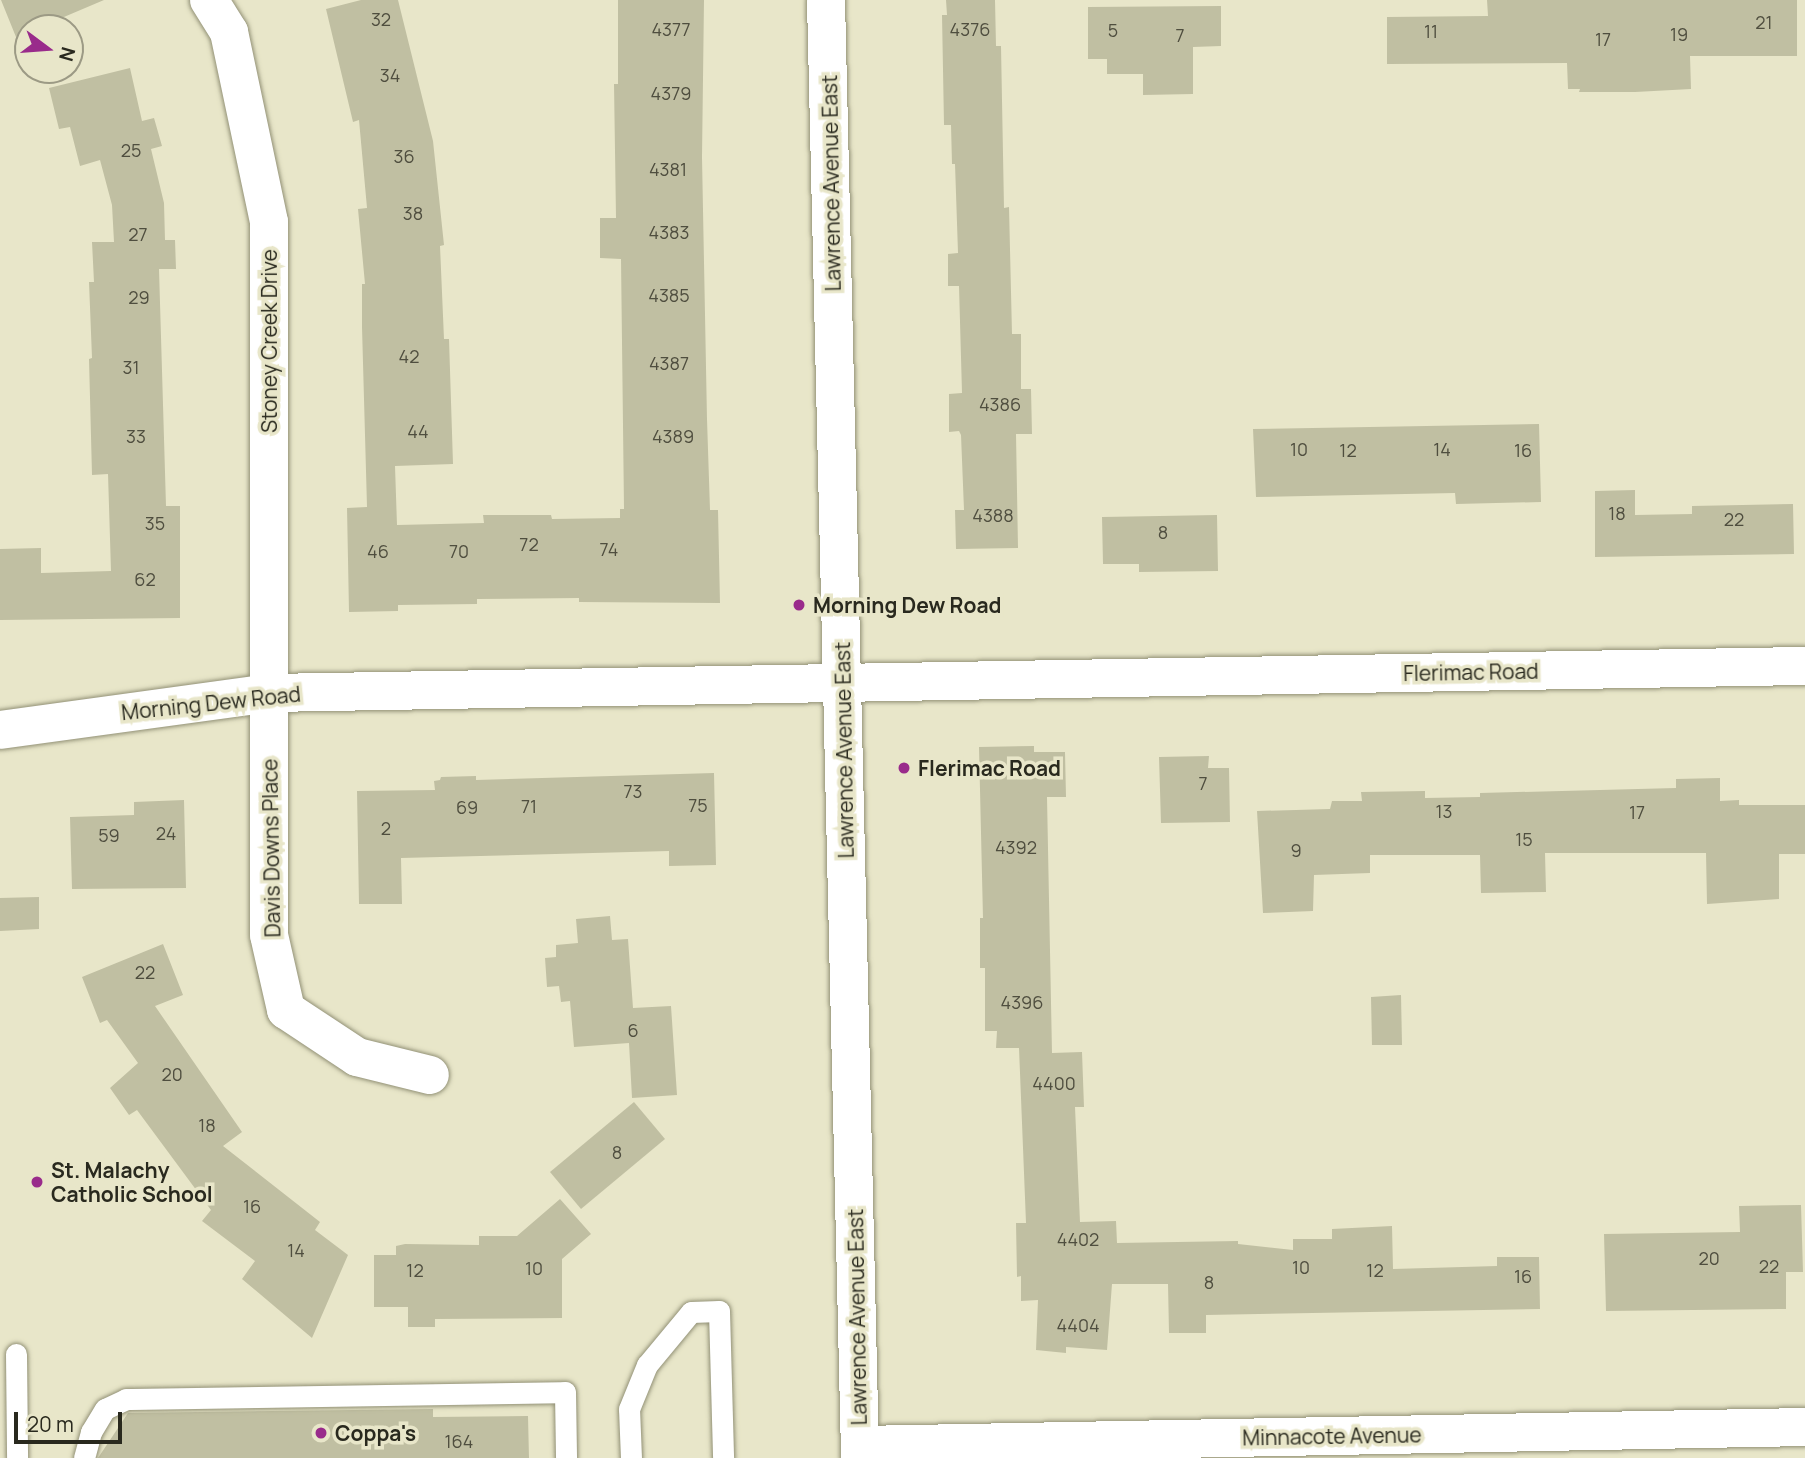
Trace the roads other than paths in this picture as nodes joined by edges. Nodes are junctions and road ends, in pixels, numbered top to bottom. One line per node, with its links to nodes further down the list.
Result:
1 (209, 0): 5 (street, Stoney Creek Drive)
2 (826, 0): 4 (street, Lawrence Avenue East)
3 (1805, 666): 4 (street, Flerimac Road)
4 (842, 681): 5 (street, Morning Dew Road); 11 (street, Lawrence Avenue East)
5 (270, 693): 6 (street, Morning Dew Road); 7 (street, Davis Downs Place)
6 (0, 730)
7 (430, 1075)
8 (16, 1354): 9 (lane)
9 (8, 1424): 12 (lane)
10 (1805, 1427): 11 (street, Minnacote Avenue)
11 (860, 1451)
12 (17, 1458)
13 (84, 1458): 14 (lane)
14 (566, 1458)
15 (631, 1458): 16 (lane)
16 (723, 1458)

